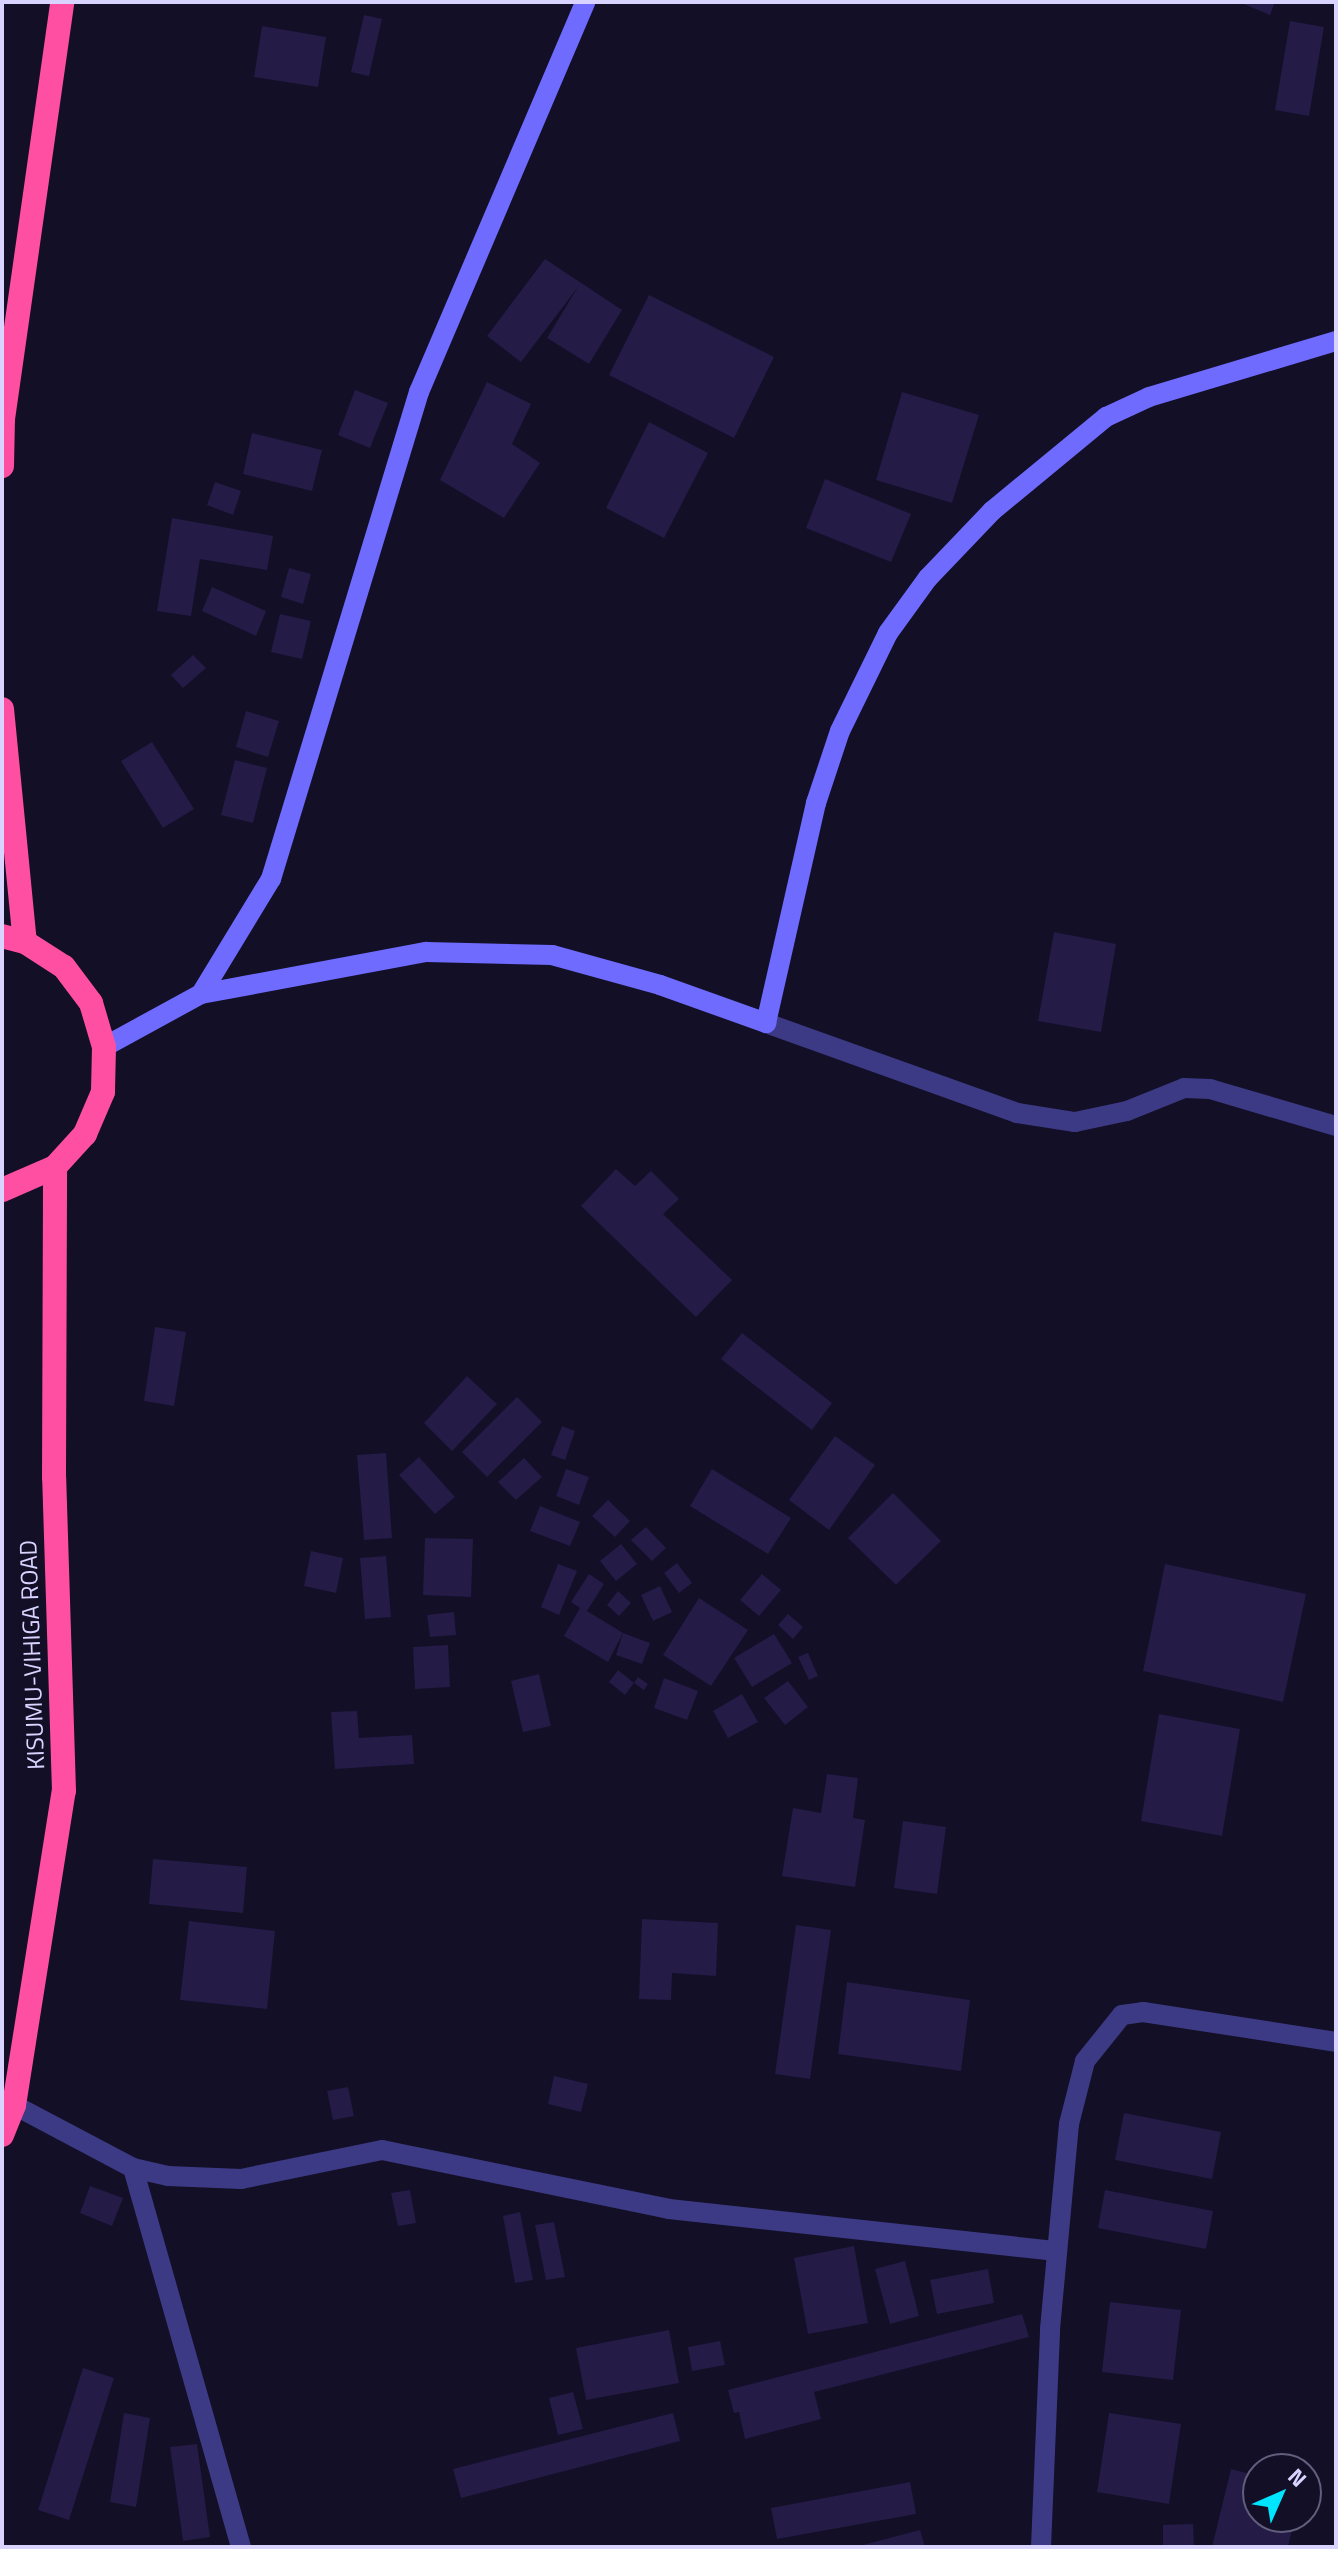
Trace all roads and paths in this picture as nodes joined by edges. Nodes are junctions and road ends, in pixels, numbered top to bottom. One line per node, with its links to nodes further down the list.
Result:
1 (62, 2): 4 (highway)
2 (585, 2): 7 (street)
3 (1336, 341): 8 (street)
4 (2, 466)
5 (2, 709): 6 (highway)
6 (14, 939): 9 (highway)
7 (201, 994): 8 (street); 9 (street)
8 (766, 1023): 10 (street)
9 (104, 1047): 11 (highway)
10 (1336, 1126)
11 (55, 1167): 12 (highway); 14 (highway, KISUMU-VIHIGA ROAD)
12 (2, 1190)
13 (1336, 2042): 17 (street)
14 (14, 2105): 15 (highway, KISUMU-VIHIGA ROAD); 16 (street)
15 (2, 2135)
16 (133, 2168): 17 (street); 18 (street)
17 (1057, 2251): 19 (street)
18 (241, 2547)
19 (1041, 2547)

